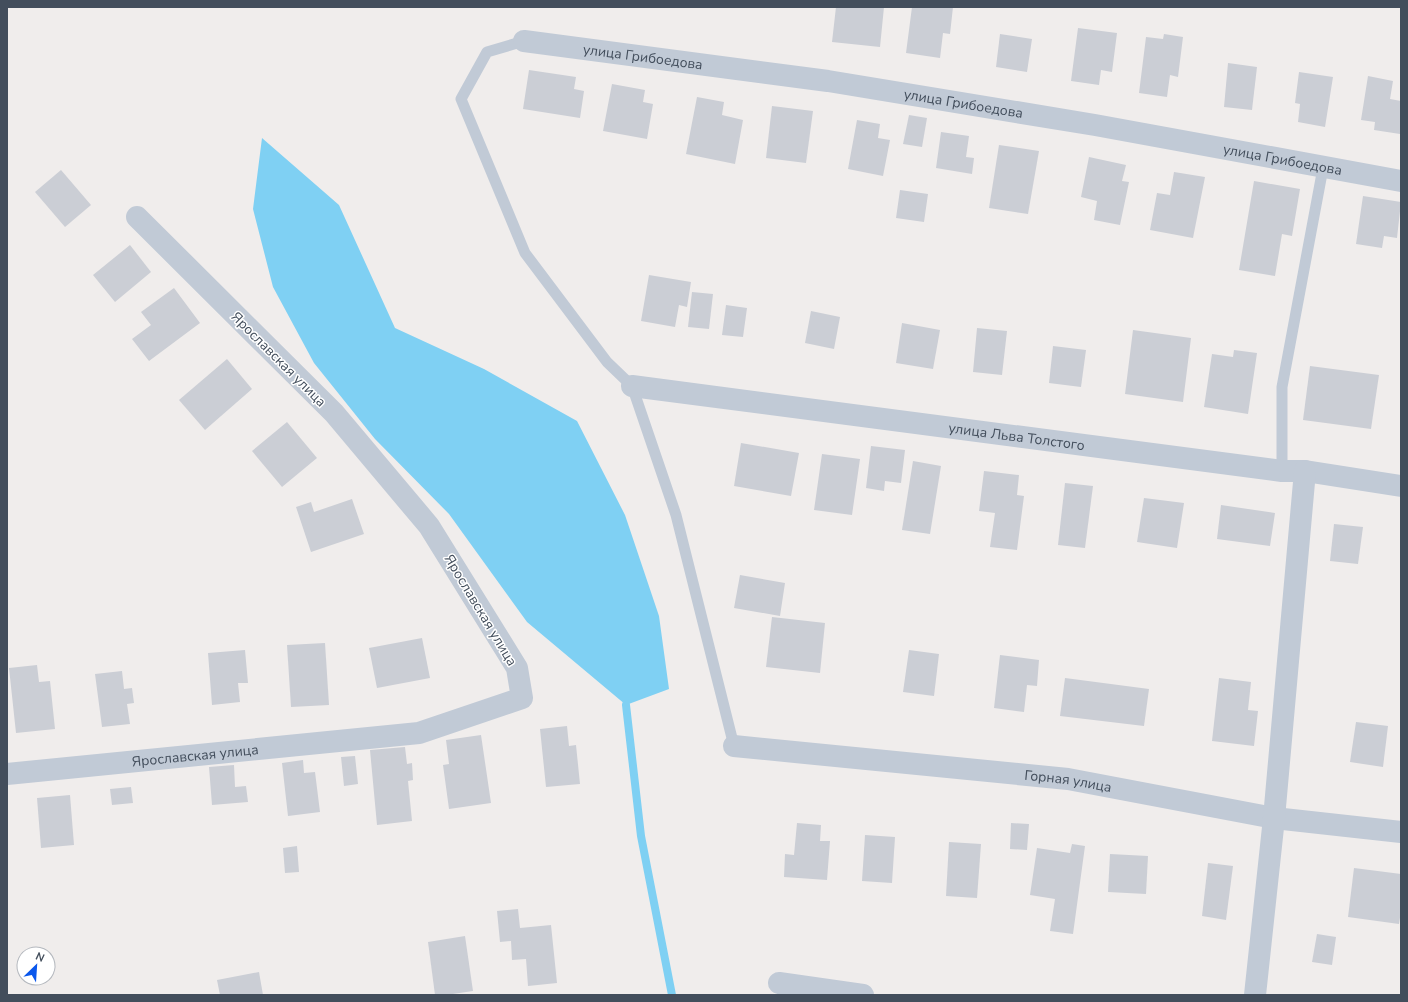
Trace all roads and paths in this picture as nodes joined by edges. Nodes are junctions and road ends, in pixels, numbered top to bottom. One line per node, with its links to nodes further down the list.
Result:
1 (524, 41): 2 (street, улица Грибоедова); 5 (lane)
2 (1323, 168): 3 (street, улица Грибоедова); 6 (lane)
3 (1401, 181)
4 (137, 217): 10 (street, Ярославская улица)
5 (632, 386): 6 (street, улица Льва Толстого); 9 (lane)
6 (1282, 471): 7 (street, улица Льва Толстого)
7 (1305, 471): 8 (street, улица Льва Толстого); 11 (street)
8 (1401, 486)
9 (734, 746): 11 (street, Горная улица)
10 (7, 774)
11 (1274, 818): 12 (street, Горная улица); 15 (street)
12 (1401, 832)
13 (778, 983): 14 (street)
14 (863, 995)
15 (1255, 995)

